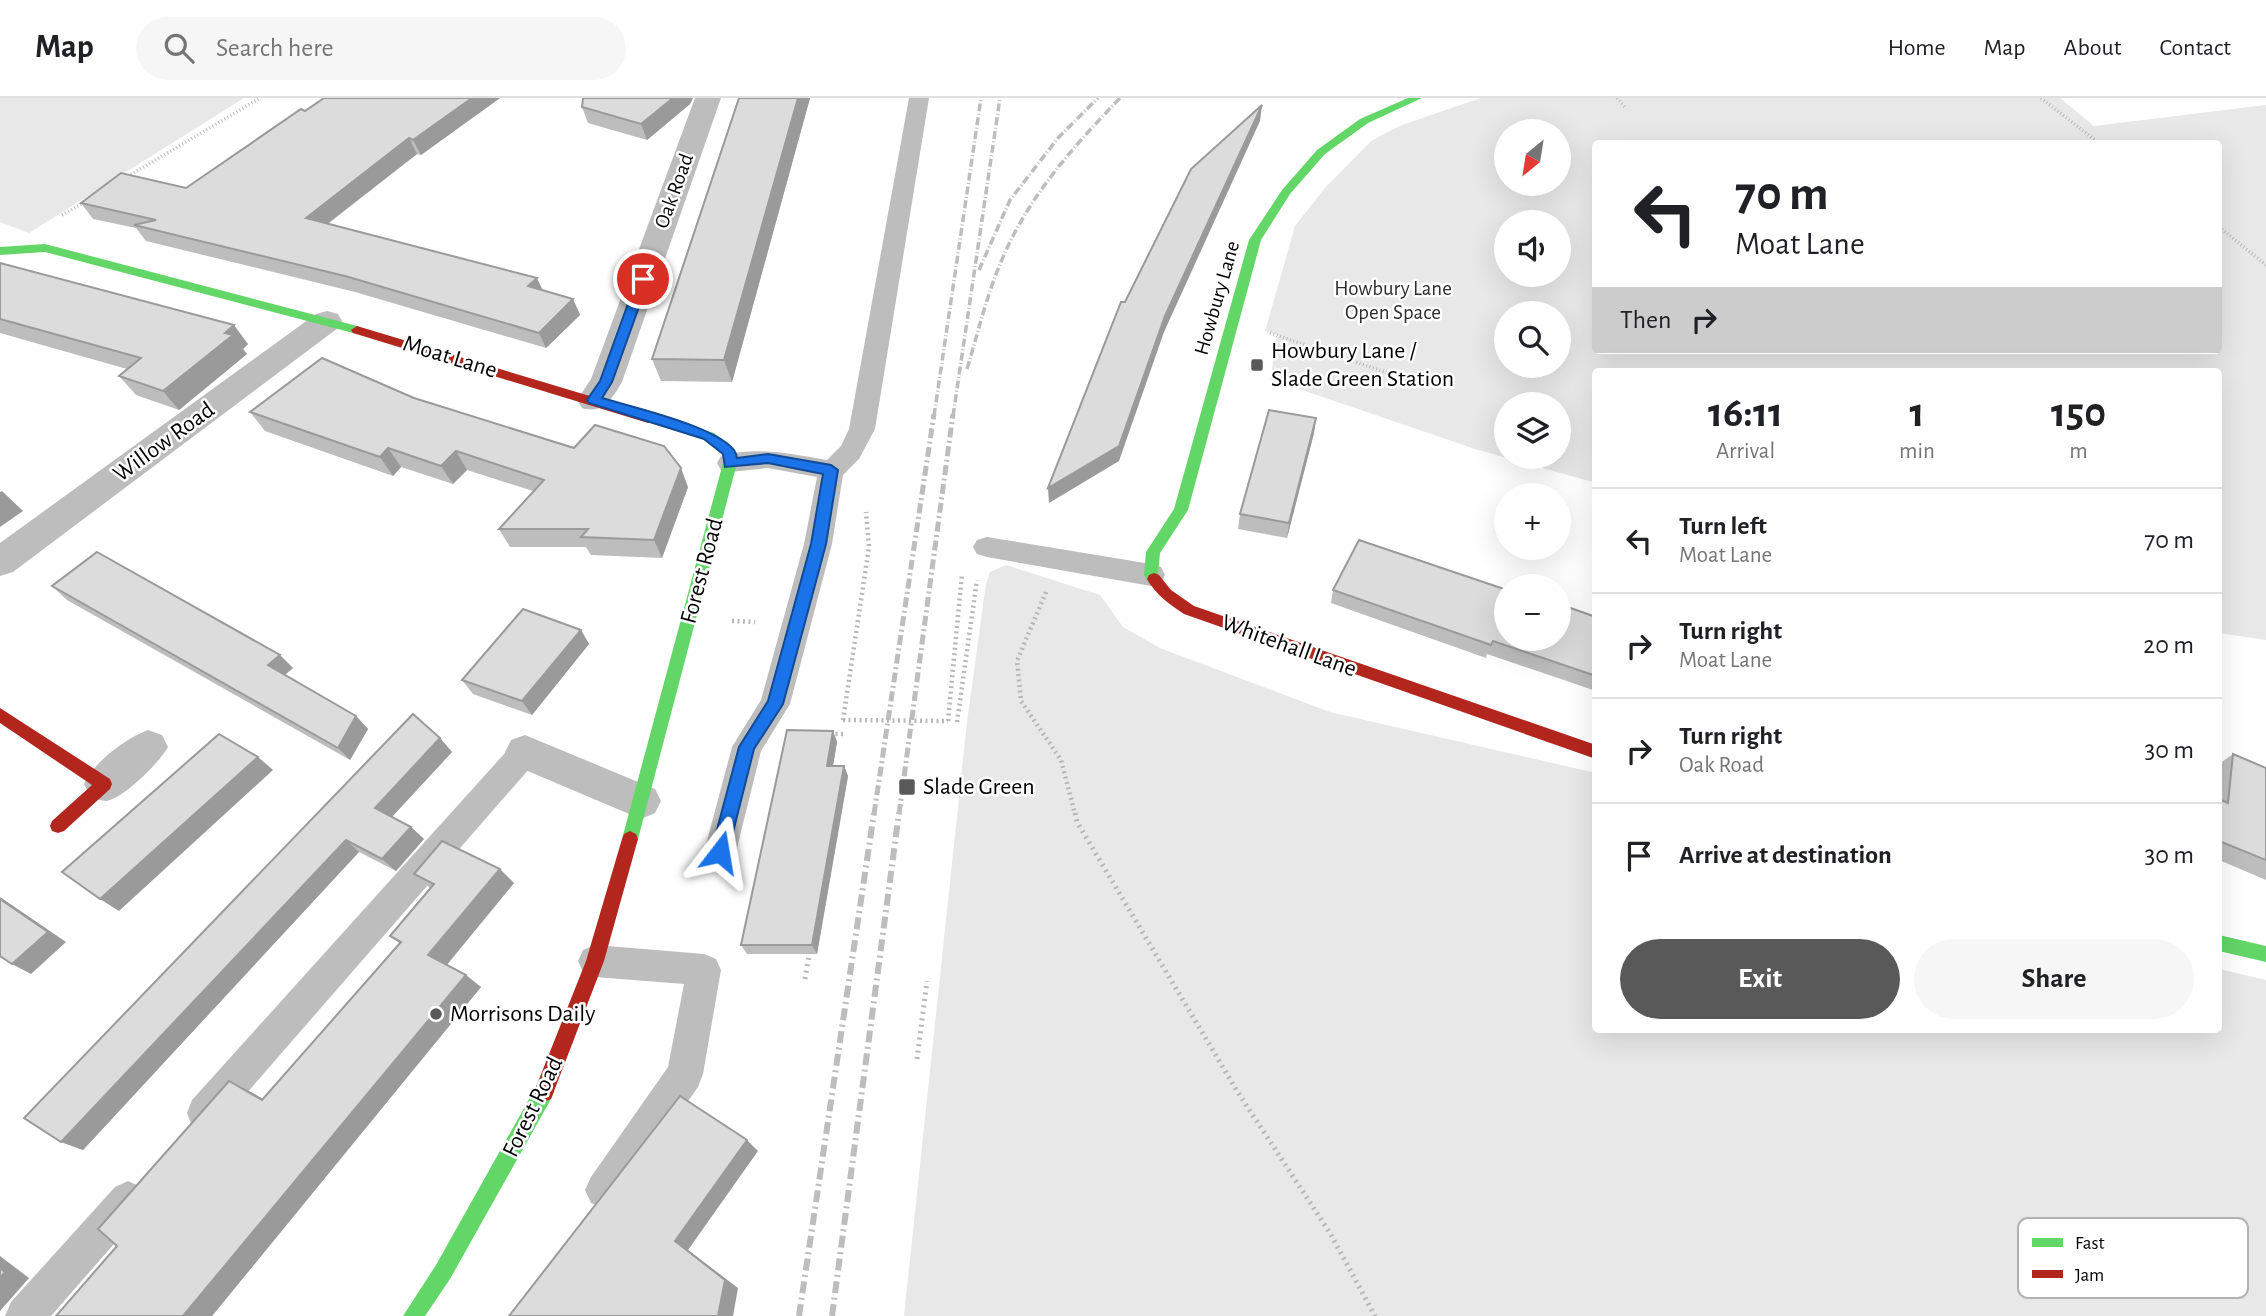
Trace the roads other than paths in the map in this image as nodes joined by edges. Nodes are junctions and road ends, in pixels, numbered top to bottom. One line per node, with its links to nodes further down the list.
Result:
1 (708, 98): 6 (street, Oak Road)
2 (919, 98): 8 (lane)
3 (1417, 98): 11 (street, Howbury Lane)
4 (0, 251): 5 (street, Moat Lane)
5 (327, 321): 6 (street, Moat Lane); 10 (street, Willow Road)
6 (593, 400): 7 (street, Moat Lane)
7 (730, 463): 8 (lane); 17 (street, Forest Road)
8 (831, 470): 19 (lane)
9 (987, 547): 11 (lane)
10 (0, 562)
11 (1151, 575): 14 (street, Whitehall Lane)
12 (0, 715): 16 (street)
13 (148, 747): 16 (street)
14 (1592, 751)
15 (525, 752): 17 (street); 23 (lane)
16 (104, 784): 18 (street)
17 (641, 801): 22 (street, Forest Road)
18 (58, 826)
19 (720, 852)
20 (2222, 944): 21 (street)
21 (2266, 954)
22 (595, 961): 25 (lane); 27 (street, Forest Road)
23 (183, 1138)
24 (146, 1180): 26 (lane)
25 (604, 1190)
26 (25, 1316)
27 (413, 1316)

